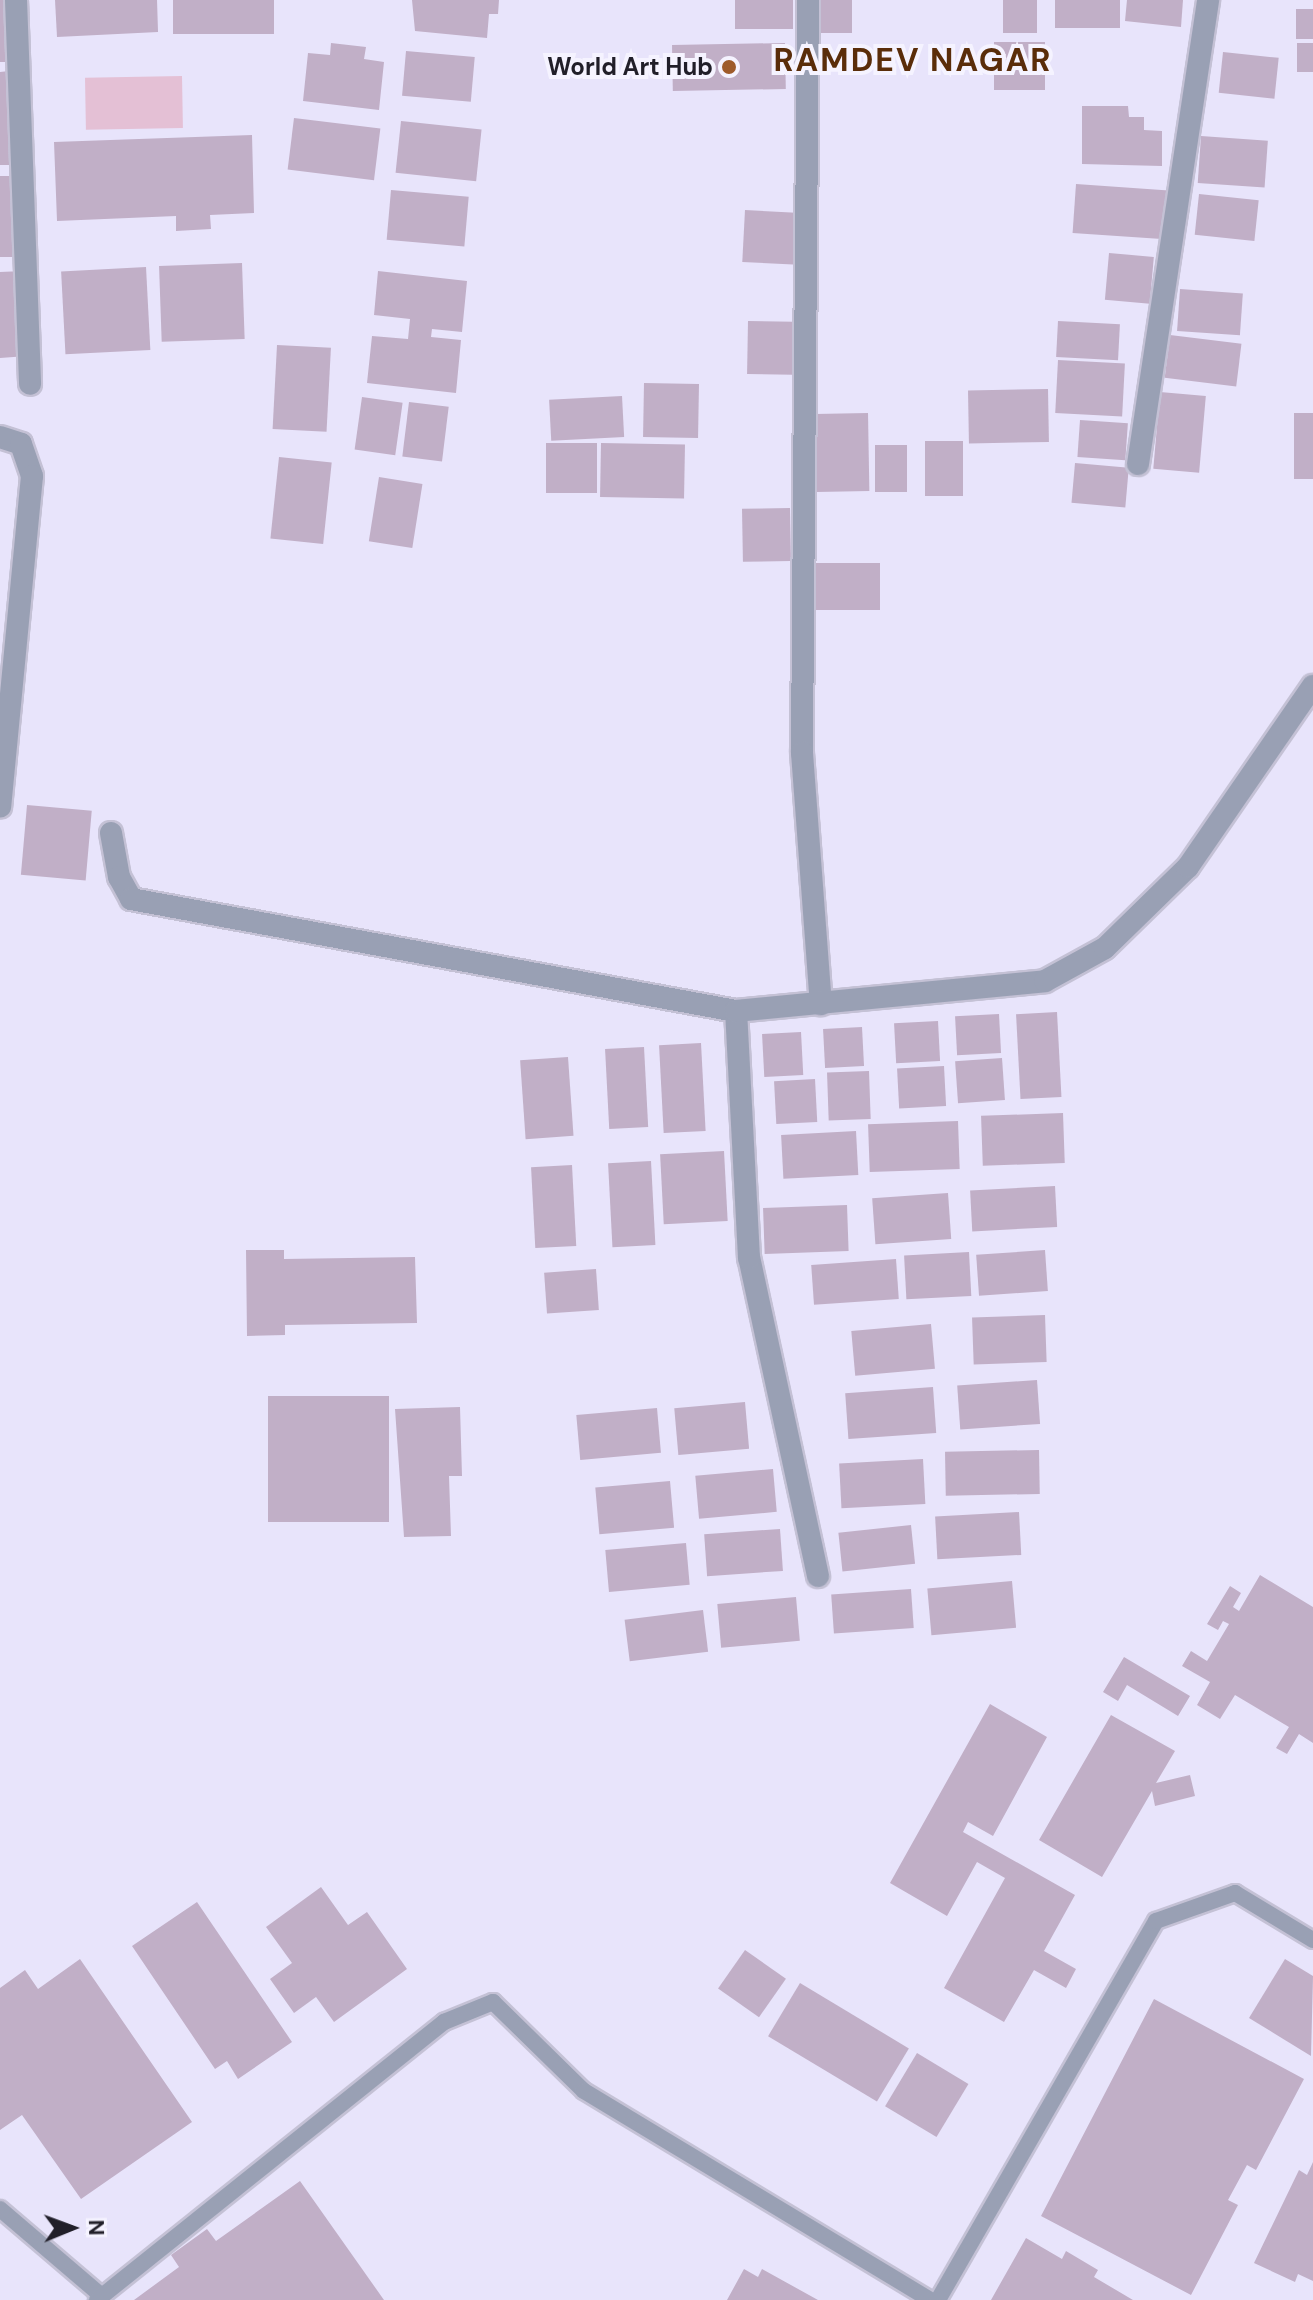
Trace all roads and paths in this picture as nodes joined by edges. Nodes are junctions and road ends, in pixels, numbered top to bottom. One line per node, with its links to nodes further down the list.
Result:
1 (16, 0): 4 (street)
2 (808, 0): 10 (street)
3 (1208, 0): 6 (street)
4 (30, 384)
5 (0, 437): 8 (street)
6 (1138, 464)
7 (1313, 686): 10 (street)
8 (0, 806)
9 (111, 833): 11 (street)
10 (821, 1004): 11 (street)
11 (736, 1011): 12 (street)
12 (818, 1576)
13 (1313, 1940): 17 (lane)
14 (0, 2209): 15 (lane)
15 (100, 2298): 16 (lane)
16 (930, 2300)
17 (938, 2300)

